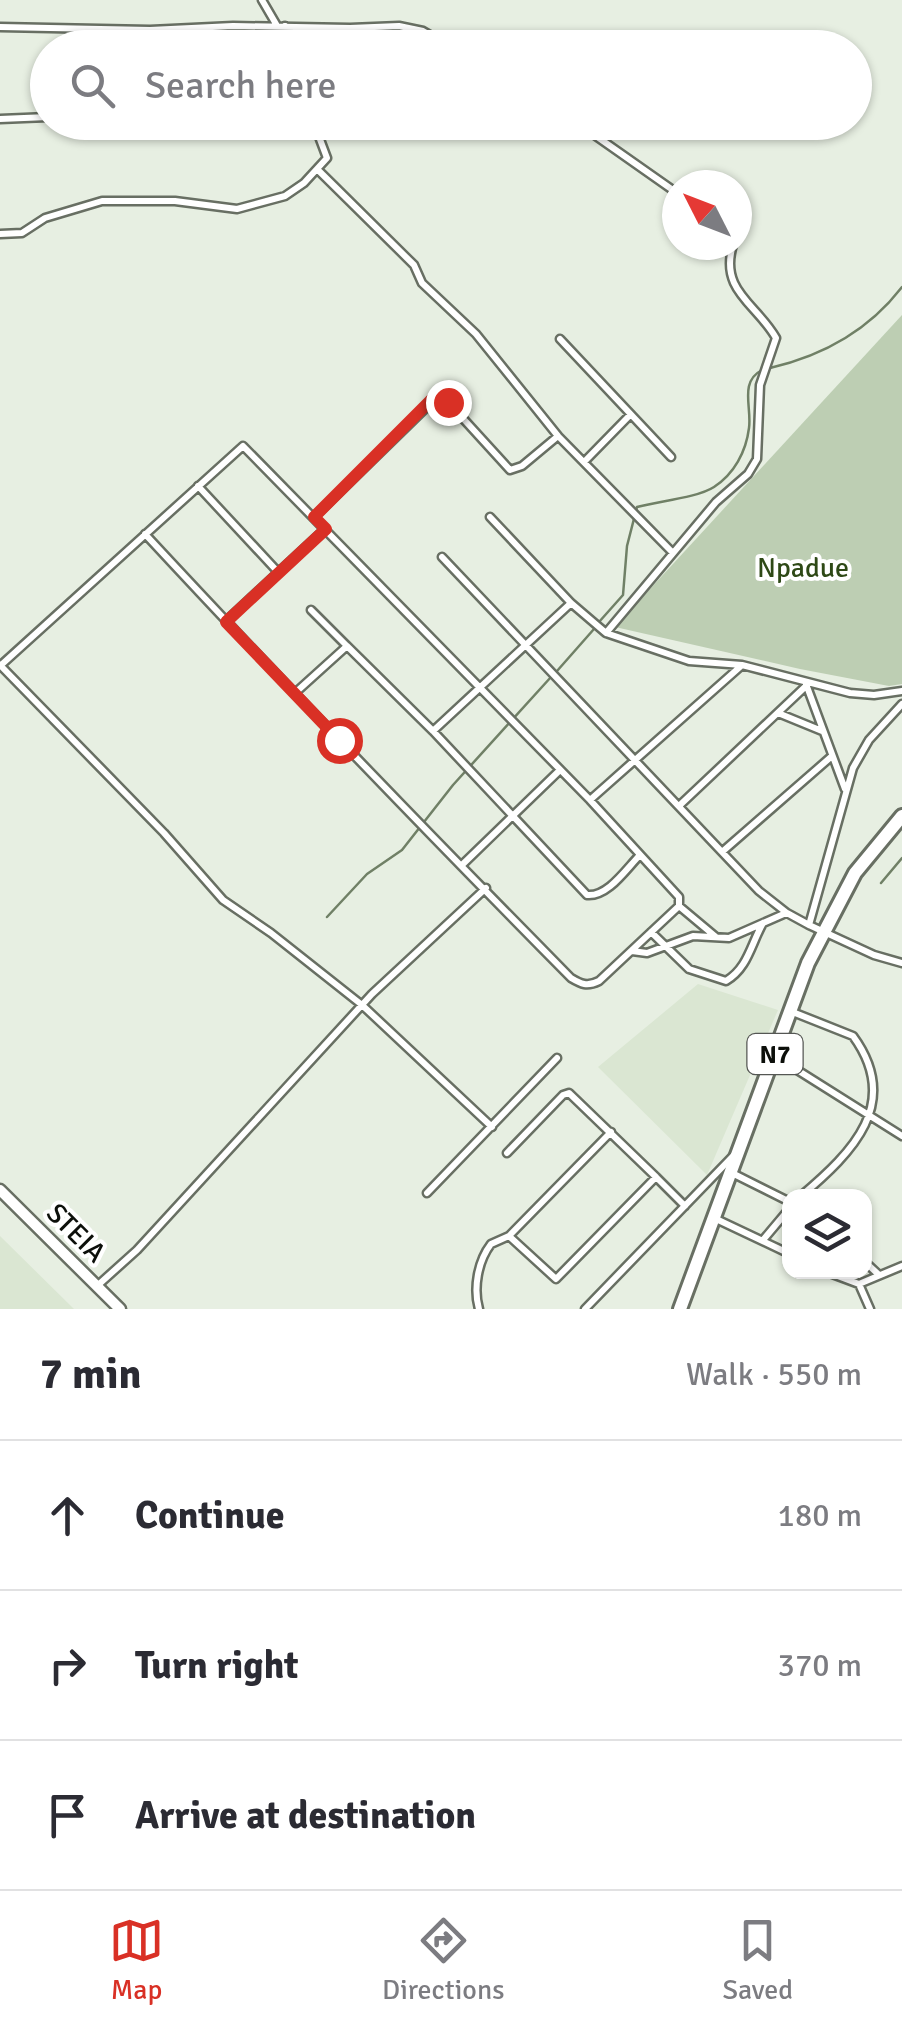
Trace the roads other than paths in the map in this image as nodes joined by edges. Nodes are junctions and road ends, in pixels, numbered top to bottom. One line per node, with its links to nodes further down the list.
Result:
1 (262, 0): 3 (street)
2 (0, 26): 3 (street)
3 (281, 26): 4 (street); 5 (street)
4 (282, 30)
5 (417, 30)
6 (30, 118): 7 (street)
7 (0, 120)
8 (320, 140): 10 (street)
9 (602, 140): 11 (street)
10 (318, 170): 12 (street); 16 (street)
11 (662, 182)
12 (0, 234)
13 (730, 260): 24 (street)
14 (560, 339): 15 (street)
15 (630, 415): 17 (street); 18 (street)
16 (558, 436): 18 (street); 20 (street)
17 (671, 457)
18 (584, 462): 24 (street)
19 (198, 486): 20 (street); 23 (street); 26 (street)
20 (314, 517): 22 (street)
21 (490, 517): 27 (street)
22 (326, 529): 26 (street); 36 (street)
23 (146, 534): 29 (street); 34 (street)
24 (673, 552): 30 (street)
25 (442, 557): 31 (street)
26 (278, 572): 29 (street)
27 (571, 603): 30 (street); 31 (street)
28 (311, 610): 32 (street)
29 (226, 622): 38 (street)
30 (606, 633): 33 (street)
31 (524, 644): 36 (street); 44 (street)
32 (347, 646): 38 (street); 41 (street)
33 (742, 665): 35 (street); 44 (street)
34 (0, 666): 65 (street)
35 (805, 682): 37 (street); 40 (street); 42 (street)
36 (478, 688): 41 (street); 45 (street)
37 (902, 691)
38 (295, 693): 53 (street)
39 (902, 704): 46 (street)
40 (778, 712): 42 (street); 48 (street)
41 (433, 731): 49 (street)
42 (822, 731): 43 (street)
43 (832, 756): 46 (street); 51 (street)
44 (636, 758): 47 (street); 48 (street)
45 (560, 770): 47 (street); 49 (street)
46 (845, 789): 58 (street)
47 (590, 800): 52 (street)
48 (680, 804): 51 (street)
49 (513, 814): 52 (street); 53 (street)
50 (902, 816): 59 (highway, N7)
51 (722, 852): 56 (street)
52 (640, 855): 55 (street)
53 (463, 864): 54 (street)
54 (486, 888): 63 (street); 65 (street)
55 (679, 906): 60 (street); 61 (street)
56 (787, 913): 57 (street); 58 (street)
57 (763, 924): 61 (street); 62 (street)
58 (809, 924): 59 (street)
59 (823, 931): 64 (street); 66 (highway, N7)
60 (651, 932): 62 (street); 63 (street)
61 (716, 938): 62 (street)
62 (665, 945): 63 (street)
63 (631, 951)
64 (902, 963)
65 (362, 1006): 70 (street); 92 (street)
66 (790, 1011): 67 (highway, N7); 69 (street)
67 (774, 1056): 69 (street); 73 (highway, N7)
68 (557, 1058): 70 (street)
69 (872, 1116): 72 (street); 77 (street)
70 (492, 1127): 79 (street)
71 (611, 1132): 74 (street); 76 (street); 84 (street)
72 (902, 1136)
73 (740, 1149): 75 (highway, N7); 81 (street)
74 (507, 1153)
75 (730, 1173): 80 (street); 83 (highway, N7)
76 (656, 1177): 81 (street); 84 (street)
77 (810, 1189)
78 (0, 1190): 92 (main road, STEIA)
79 (428, 1192)
80 (782, 1201)
81 (685, 1206): 95 (street)
82 (782, 1215): 85 (street)
83 (713, 1218): 85 (street); 96 (highway, N7)
84 (509, 1236): 94 (street)
85 (763, 1240): 86 (street)
86 (782, 1250)
87 (901, 1267): 89 (street)
88 (872, 1269): 89 (street)
89 (878, 1275): 91 (street)
90 (846, 1279): 91 (street)
91 (859, 1284): 97 (street)
92 (97, 1286): 93 (main road, STEIA)
93 (120, 1309)
94 (479, 1309)
95 (585, 1309)
96 (680, 1309)
97 (870, 1309)

